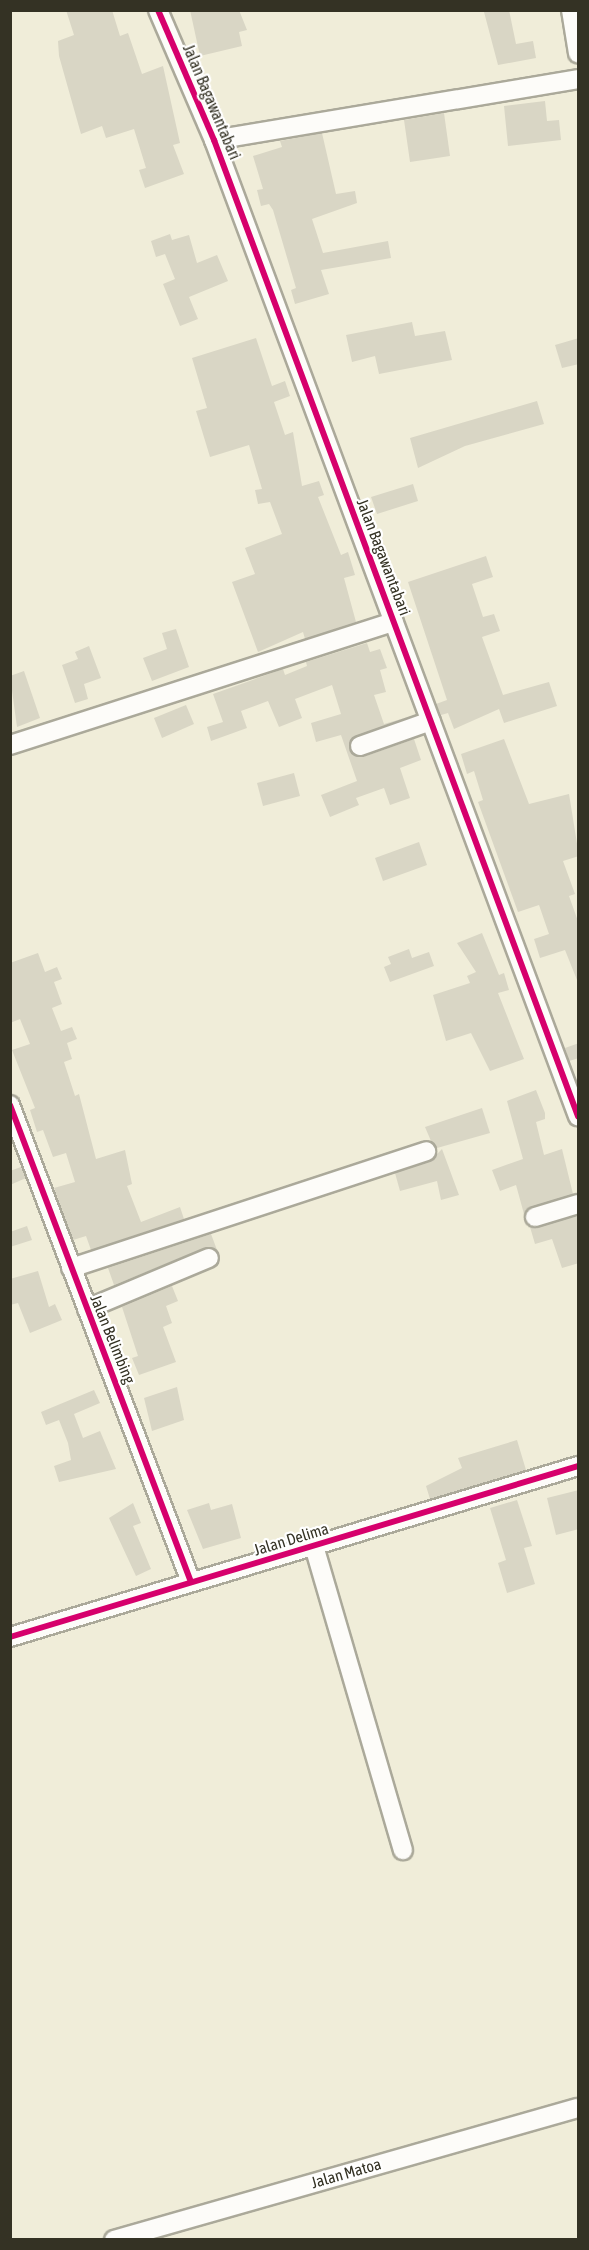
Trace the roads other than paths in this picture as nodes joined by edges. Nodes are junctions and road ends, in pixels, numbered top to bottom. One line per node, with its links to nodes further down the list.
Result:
1 (158, 10): 5 (street, Jalan Bagawantabari)
2 (571, 10): 3 (street)
3 (579, 53)
4 (579, 80): 5 (street)
5 (214, 140): 6 (street, Jalan Bagawantabari)
6 (394, 622): 7 (street, Jalan Bagawantabari); 8 (street)
7 (431, 721): 9 (street); 11 (street, Jalan Bagawantabari)
8 (10, 745)
9 (360, 746)
10 (10, 1105): 16 (street, Jalan Belimbing)
11 (579, 1116)
12 (426, 1151): 16 (street)
13 (579, 1204): 14 (street)
14 (535, 1216)
15 (209, 1258): 17 (street)
16 (71, 1268): 17 (street, Jalan Belimbing)
17 (87, 1309): 20 (street, Jalan Belimbing)
18 (579, 1466): 19 (street, Jalan Delima)
19 (314, 1546): 20 (street, Jalan Delima); 22 (street)
20 (191, 1582): 21 (street, Jalan Delima)
21 (10, 1637)
22 (403, 1850)
23 (579, 2108): 24 (street, Jalan Matoa)
24 (114, 2240)

